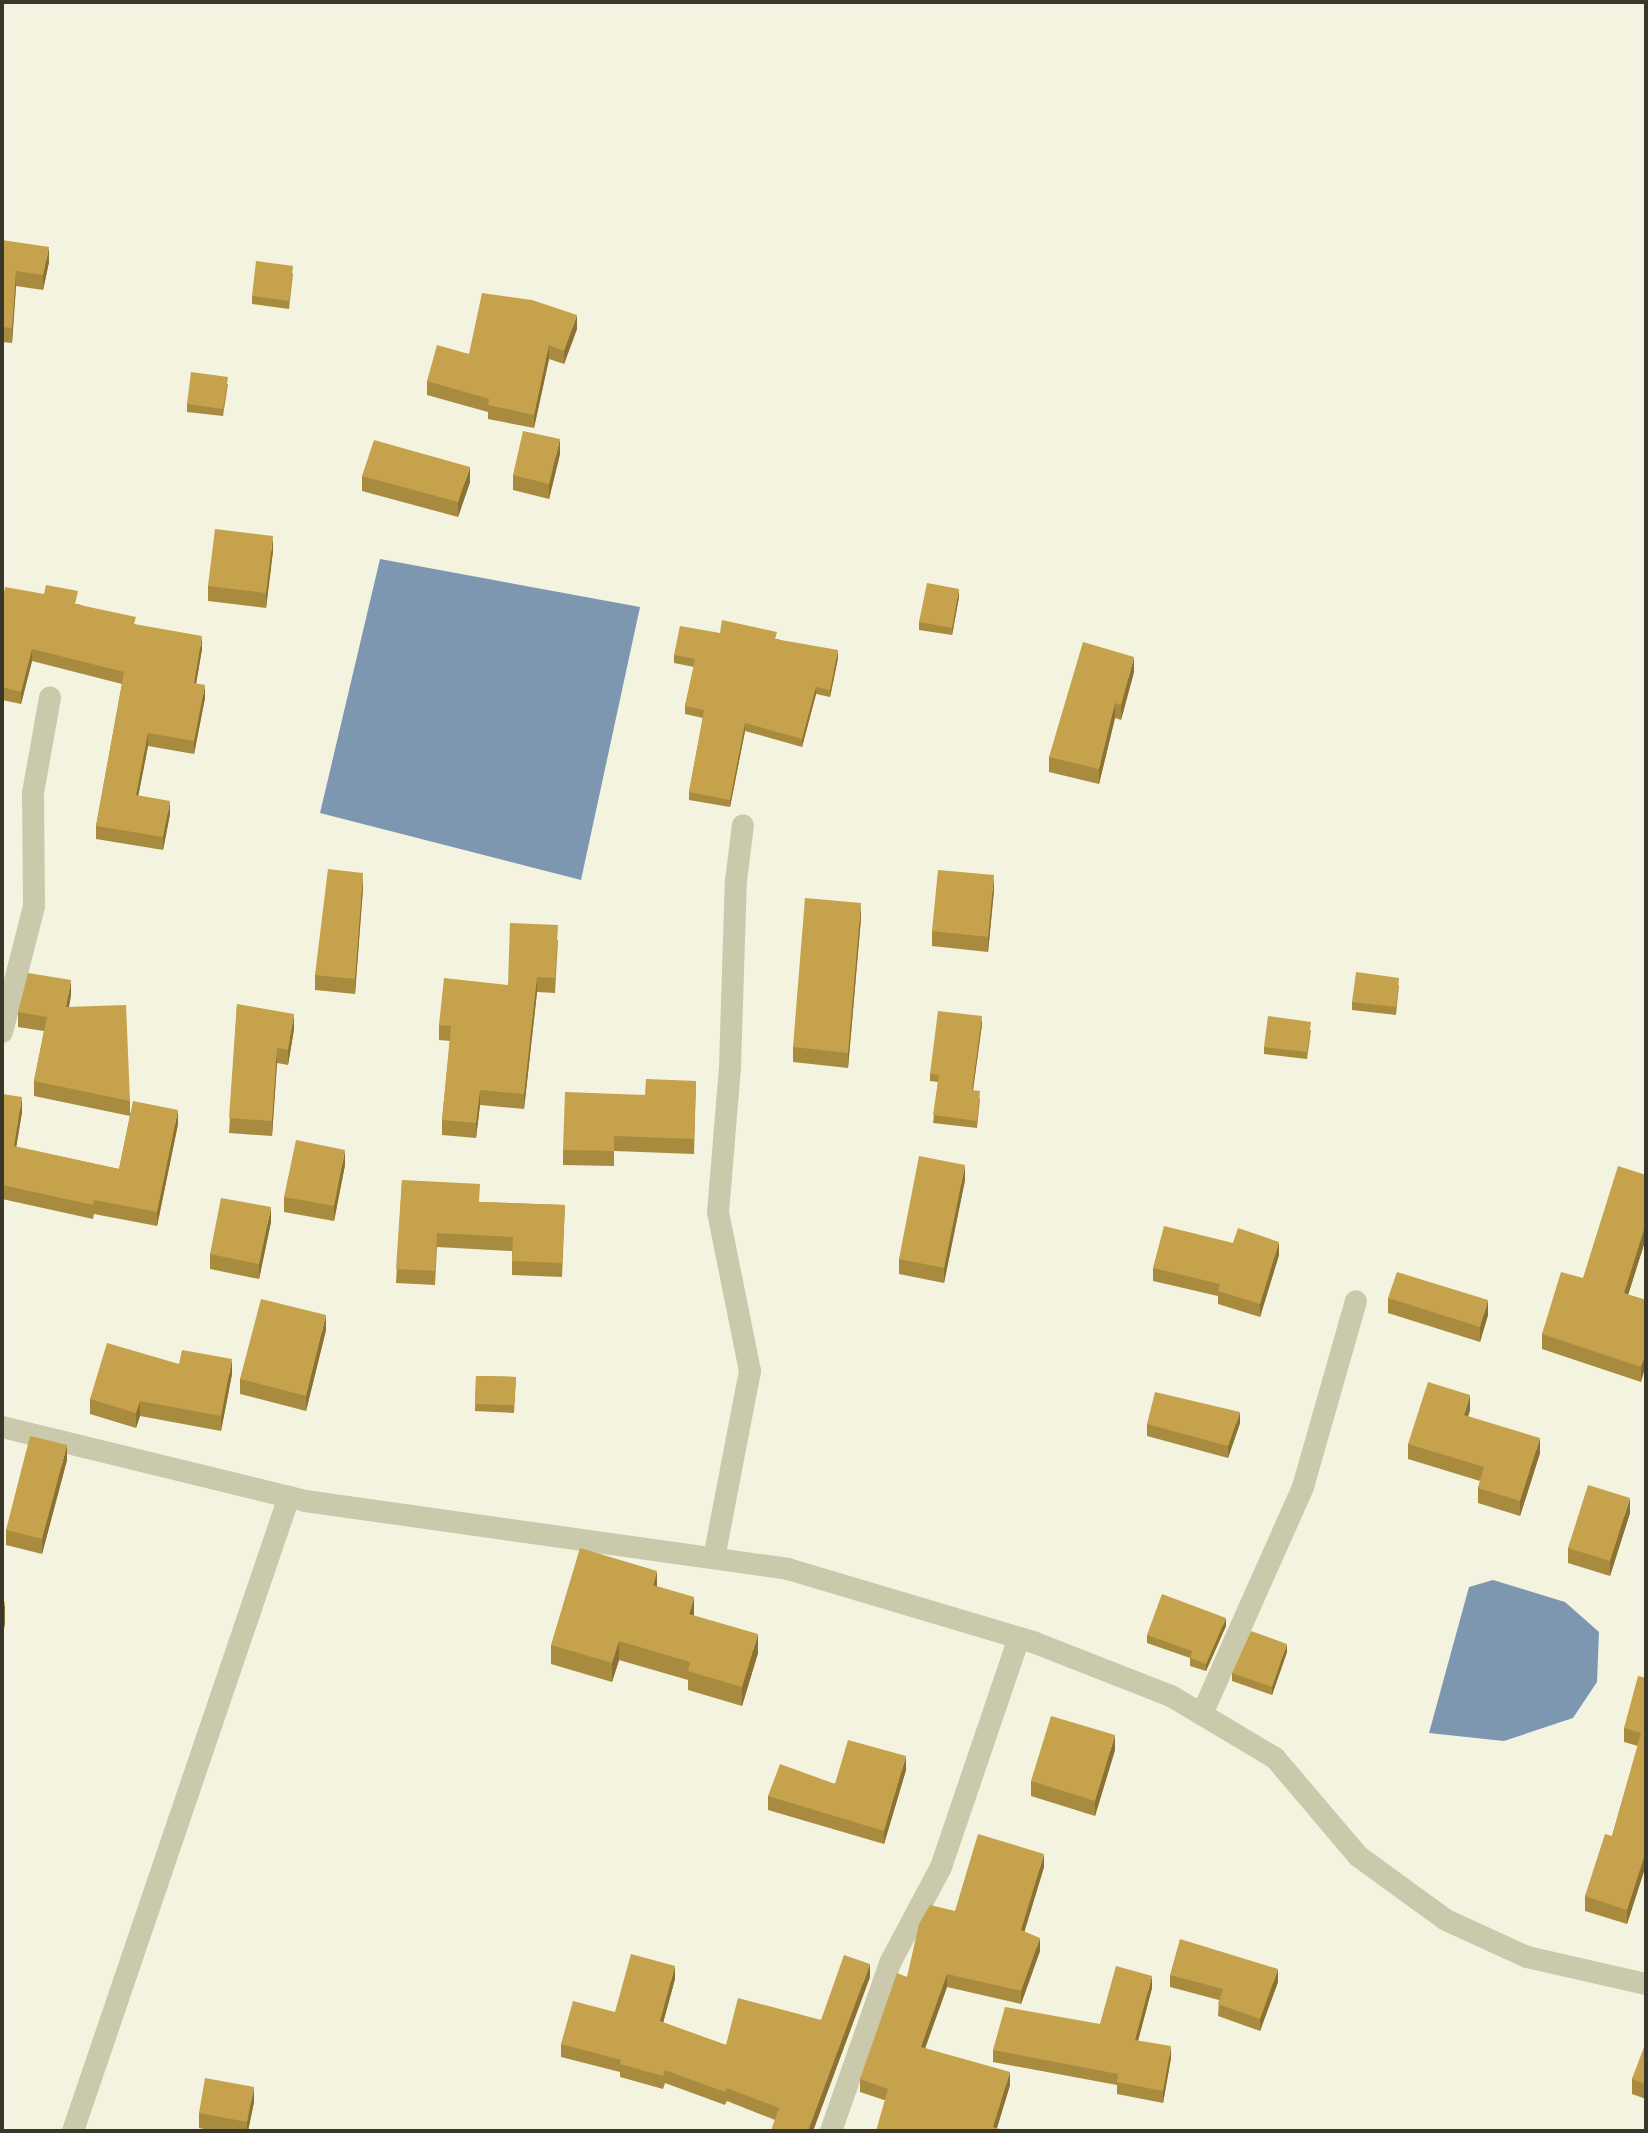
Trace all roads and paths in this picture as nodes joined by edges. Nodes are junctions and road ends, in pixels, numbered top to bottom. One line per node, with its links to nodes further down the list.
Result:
1 (50, 698): 3 (street)
2 (743, 825): 7 (street)
3 (2, 1032)
4 (1356, 1301): 9 (street)
5 (2, 1427): 6 (street)
6 (289, 1497): 7 (street); 11 (street)
7 (714, 1558): 8 (street)
8 (1019, 1638): 9 (street); 12 (street)
9 (1202, 1714): 10 (street)
10 (1646, 1984)
11 (73, 2131)
12 (831, 2131)

